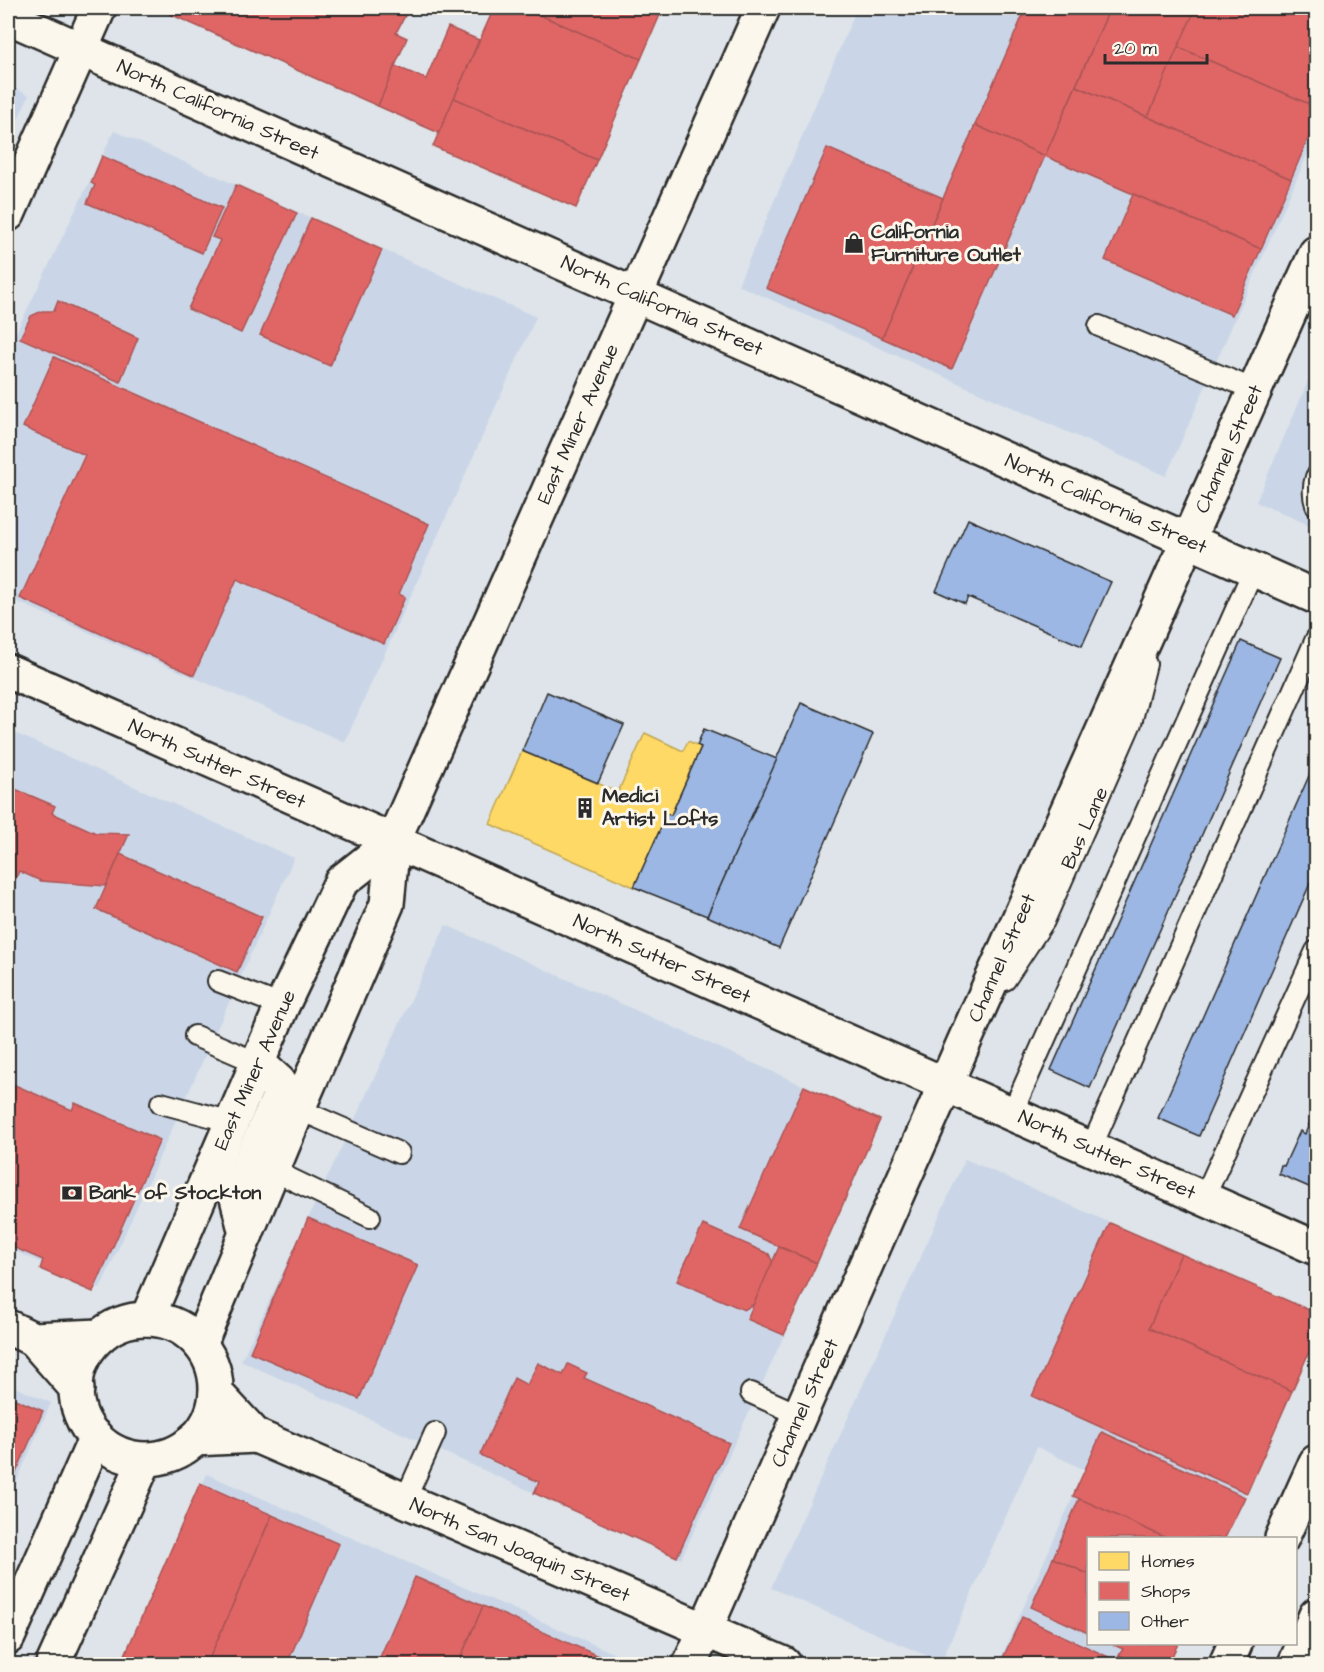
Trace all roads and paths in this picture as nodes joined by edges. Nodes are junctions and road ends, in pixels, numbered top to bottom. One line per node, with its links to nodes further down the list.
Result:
1 (99, 8): 4 (street)
2 (763, 8): 7 (street, East Miner Avenue)
3 (8, 17): 4 (street, North California Street)
4 (81, 49): 5 (street); 7 (street, North California Street)
5 (8, 214)
6 (1317, 253): 8 (street, Channel Street)
7 (636, 295): 13 (street, North California Street); 18 (street, East Miner Avenue)
8 (1307, 297): 10 (street, Channel Street)
9 (1099, 326): 10 (lane)
10 (1255, 390): 13 (street, Channel Street)
11 (1317, 477): 12 (lane)
12 (1317, 505)
13 (1188, 541): 14 (street, North California Street); 24 (street, Channel Street)
14 (1254, 569): 15 (street, North California Street); 27 (lane)
15 (1317, 597)
16 (1317, 639): 29 (lane)
17 (8, 671): 18 (street, North Sutter Street)
18 (393, 841): 21 (street, East Miner Avenue); 24 (street, North Sutter Street); 26 (street, East Miner Avenue)
19 (1317, 951): 32 (lane)
20 (218, 981): 21 (lane)
21 (282, 1006): 23 (street, East Miner Avenue)
22 (195, 1036): 23 (lane)
23 (258, 1063): 28 (street, East Miner Avenue); 31 (street)
24 (946, 1084): 27 (street, North Sutter Street); 42 (street, Channel Street)
25 (161, 1103): 28 (lane)
26 (298, 1109): 30 (lane); 31 (street, East Miner Avenue)
27 (1012, 1113): 29 (street, North Sutter Street)
28 (232, 1122): 31 (street); 35 (street, East Miner Avenue)
29 (1091, 1148): 32 (street, North Sutter Street)
30 (399, 1153)
31 (263, 1160): 33 (lane); 38 (street, East Miner Avenue)
32 (1204, 1198): 34 (street, North Sutter Street)
33 (370, 1217)
34 (1317, 1248)
35 (147, 1319): 37 (street); 38 (street)
36 (20, 1333): 37 (street); 39 (street)
37 (100, 1336): 39 (street)
38 (200, 1344): 40 (street)
39 (77, 1389): 45 (street)
40 (216, 1393): 44 (street, North San Joaquin Street); 46 (street)
41 (751, 1393): 42 (lane)
42 (800, 1415): 52 (street, Channel Street)
43 (435, 1433): 49 (lane)
44 (256, 1436): 46 (street, North San Joaquin Street); 49 (street, North San Joaquin Street)
45 (96, 1437): 47 (street); 53 (street)
46 (194, 1439): 47 (street)
47 (145, 1460): 55 (street)
48 (1317, 1462): 50 (street)
49 (405, 1500): 52 (street, North San Joaquin Street)
50 (1283, 1537)
51 (1317, 1615): 59 (street)
52 (705, 1630): 56 (street, Channel Street); 57 (street, North San Joaquin Street)
53 (8, 1636)
54 (1236, 1645): 58 (street)
55 (53, 1665)
56 (690, 1665)
57 (784, 1665)
58 (1226, 1665)
59 (1295, 1665)

